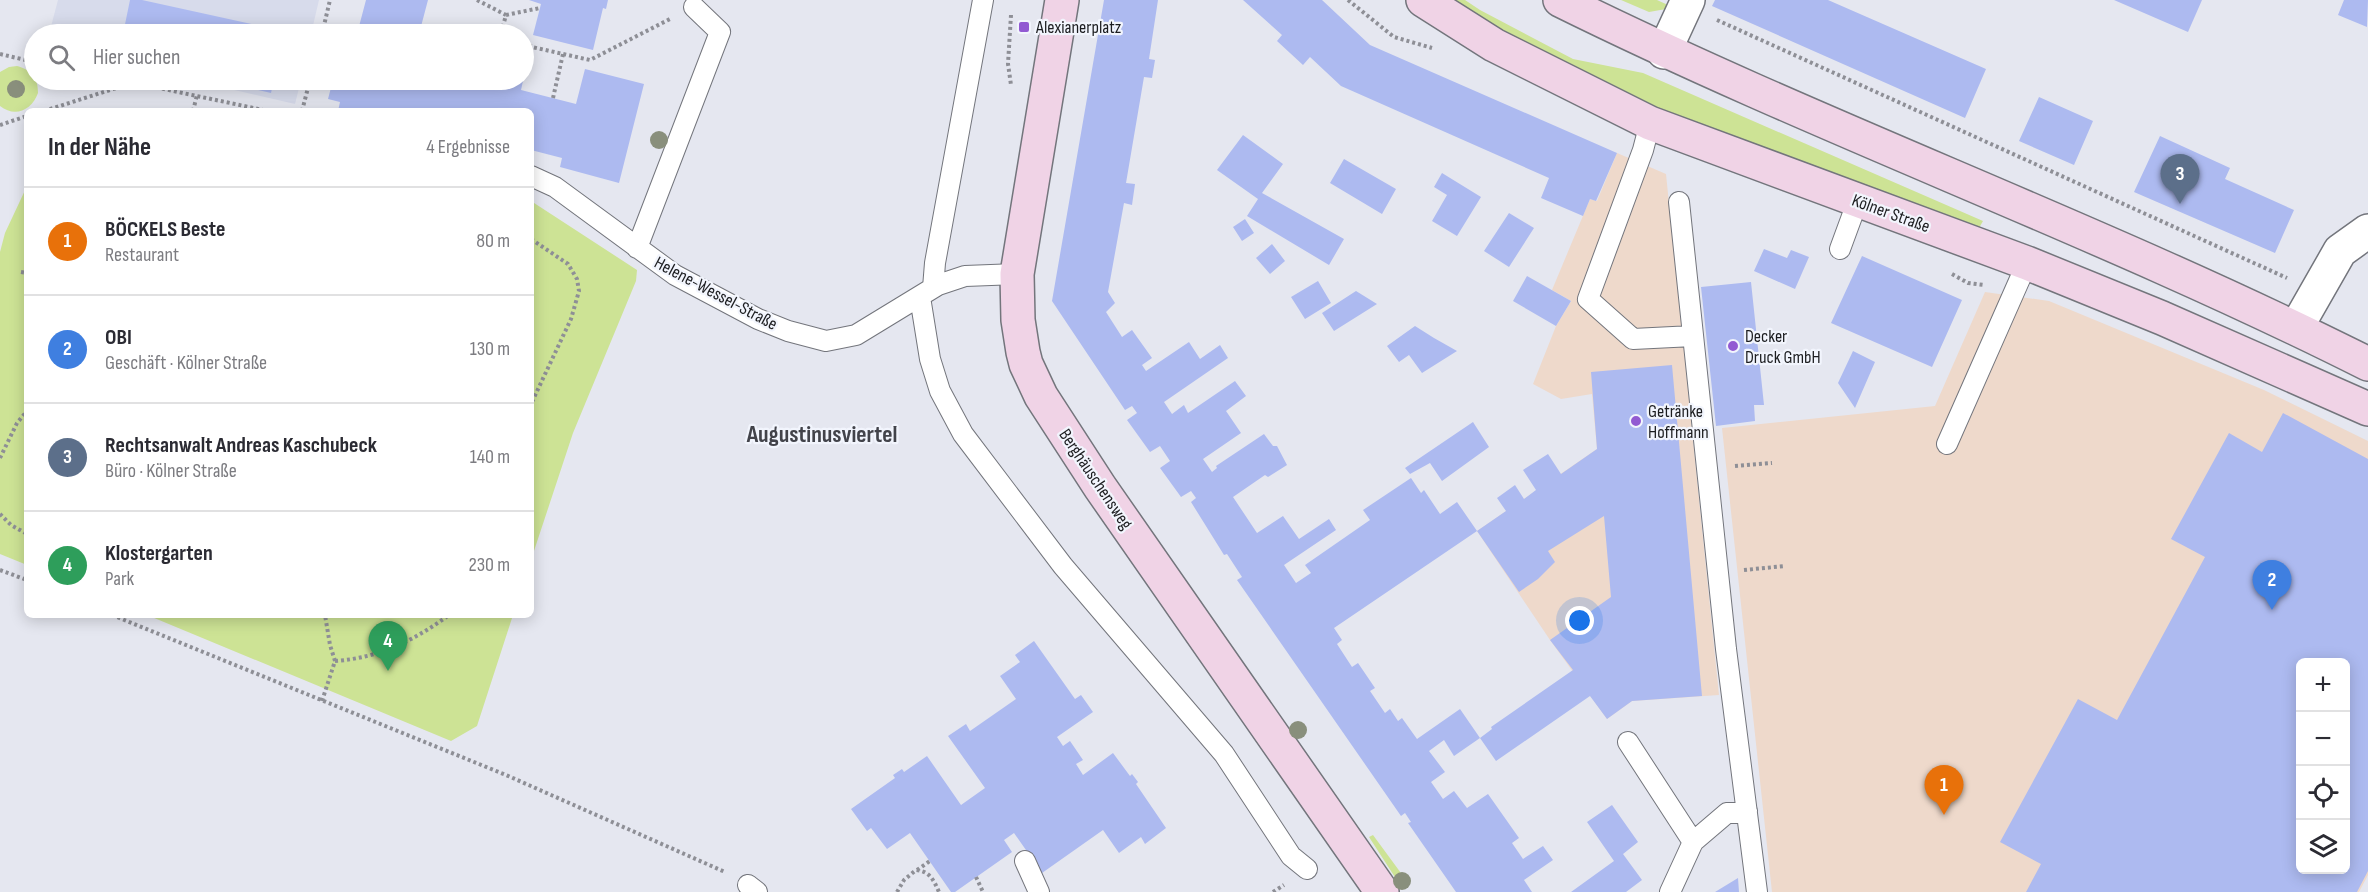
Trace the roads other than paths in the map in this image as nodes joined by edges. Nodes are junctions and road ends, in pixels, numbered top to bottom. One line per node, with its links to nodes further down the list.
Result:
1 (983, 0): 18 (lane)
2 (1062, 0): 17 (main road, Berghäuschensweg)
3 (1423, 0): 8 (main road, Kölner Straße)
4 (1560, 0): 7 (main road)
5 (1687, 3): 7 (street)
6 (694, 7): 14 (lane)
7 (1664, 52): 12 (main road)
8 (1650, 123): 10 (main road, Kölner Straße); 21 (lane)
9 (534, 177): 14 (lane, Helene-Wessel-Straße)
10 (1858, 201): 15 (lane); 16 (main road, Kölner Straße)
11 (1679, 202): 21 (lane)
12 (2048, 217): 16 (main road); 20 (main road)
13 (2368, 231): 20 (street)
14 (637, 248): 18 (lane, Helene-Wessel-Straße)
15 (1840, 249)
16 (2027, 263): 19 (main road, Kölner Straße); 24 (lane)
17 (1017, 274): 18 (lane, Helene-Wessel-Straße); 31 (main road, Berghäuschensweg)
18 (927, 292): 29 (lane)
19 (2162, 318): 20 (main road); 23 (main road, Kölner Straße)
20 (2296, 328): 22 (main road)
21 (1693, 336): 26 (lane)
22 (2368, 364)
23 (2368, 409)
24 (1947, 444)
25 (1628, 742): 27 (lane)
26 (1746, 811): 27 (lane); 33 (lane)
27 (1693, 842): 32 (lane)
28 (1025, 861): 30 (lane)
29 (1307, 869)
30 (1039, 892)
31 (1382, 892)
32 (1670, 892)
33 (1757, 892)

